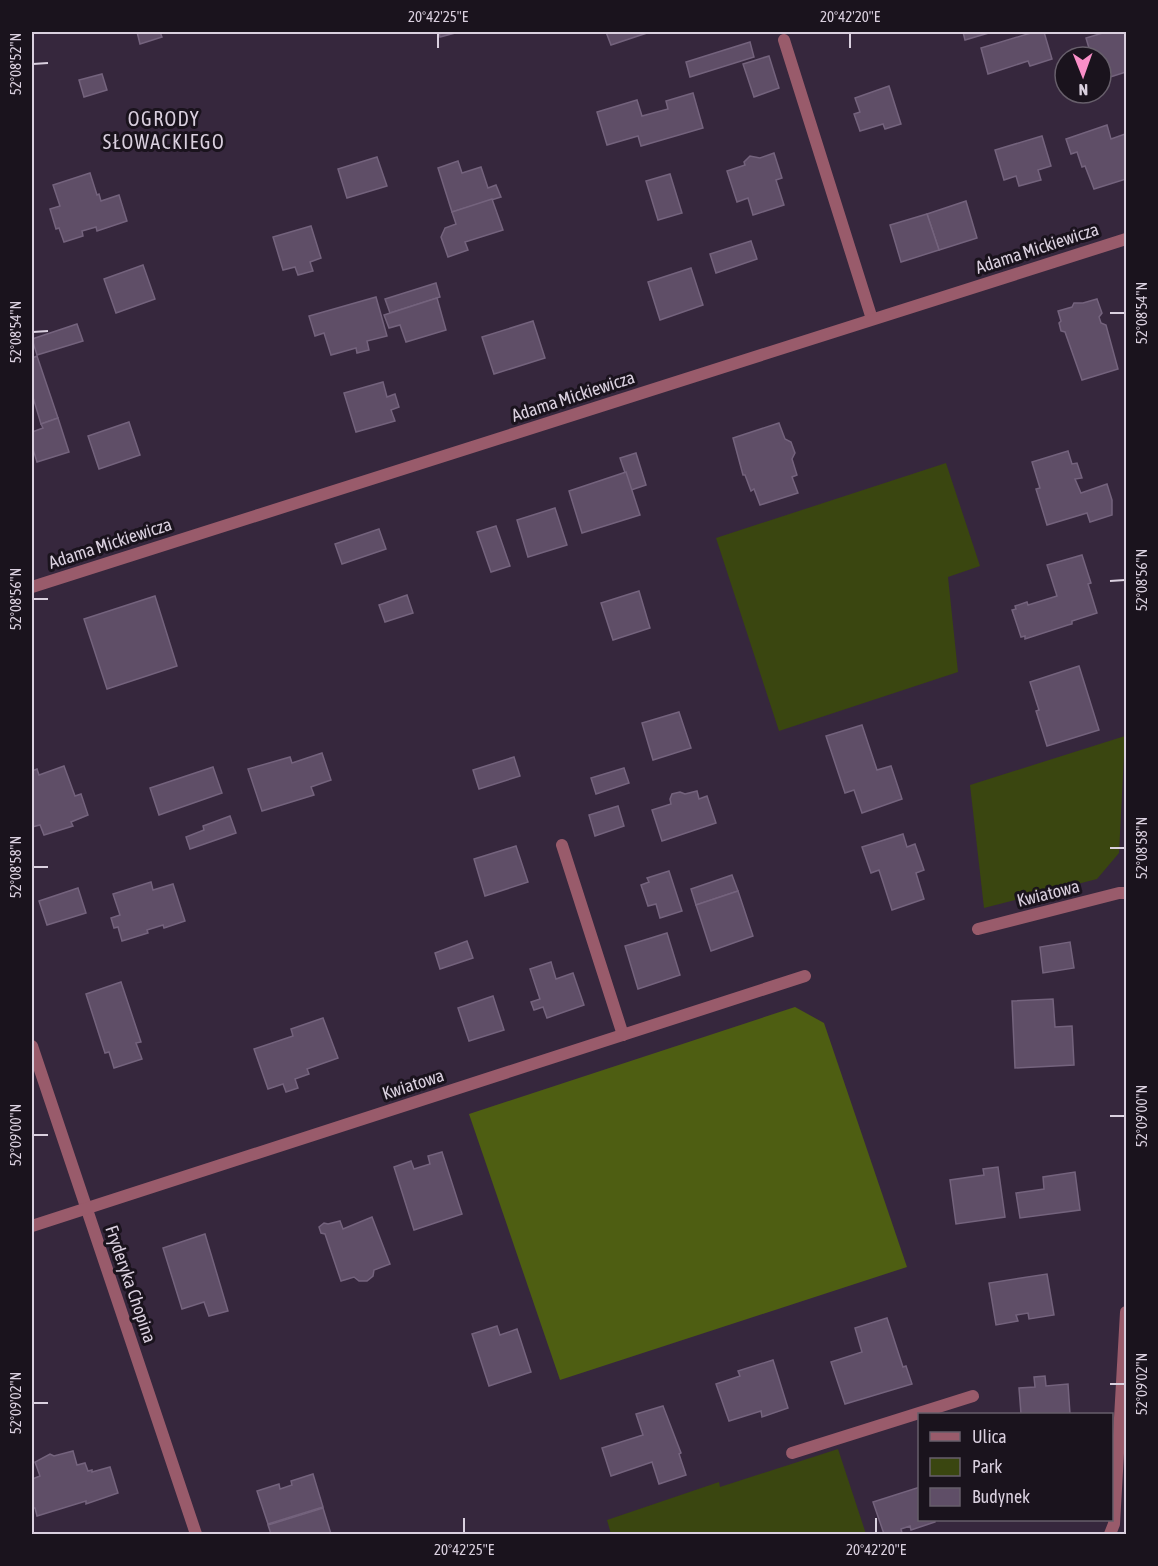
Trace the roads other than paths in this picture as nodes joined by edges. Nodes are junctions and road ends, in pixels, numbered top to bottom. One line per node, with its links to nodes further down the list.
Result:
1 (784, 40): 3 (street)
2 (1126, 239): 3 (street, Adama Mickiewicza)
3 (872, 319): 4 (street, Adama Mickiewicza)
4 (32, 587)
5 (562, 845): 9 (street)
6 (1126, 893): 7 (street, Kwiatowa)
7 (978, 929)
8 (805, 976): 9 (street, Kwiatowa)
9 (623, 1035): 11 (street, Kwiatowa)
10 (32, 1046): 11 (street, Fryderyka Chopina)
11 (86, 1208): 12 (street, Kwiatowa); 18 (street, Fryderyka Chopina)
12 (32, 1226)
13 (1126, 1312): 19 (street)
14 (974, 1396): 15 (street)
15 (920, 1413)
16 (918, 1414): 17 (street)
17 (792, 1453)
18 (196, 1534)
19 (1110, 1534)

